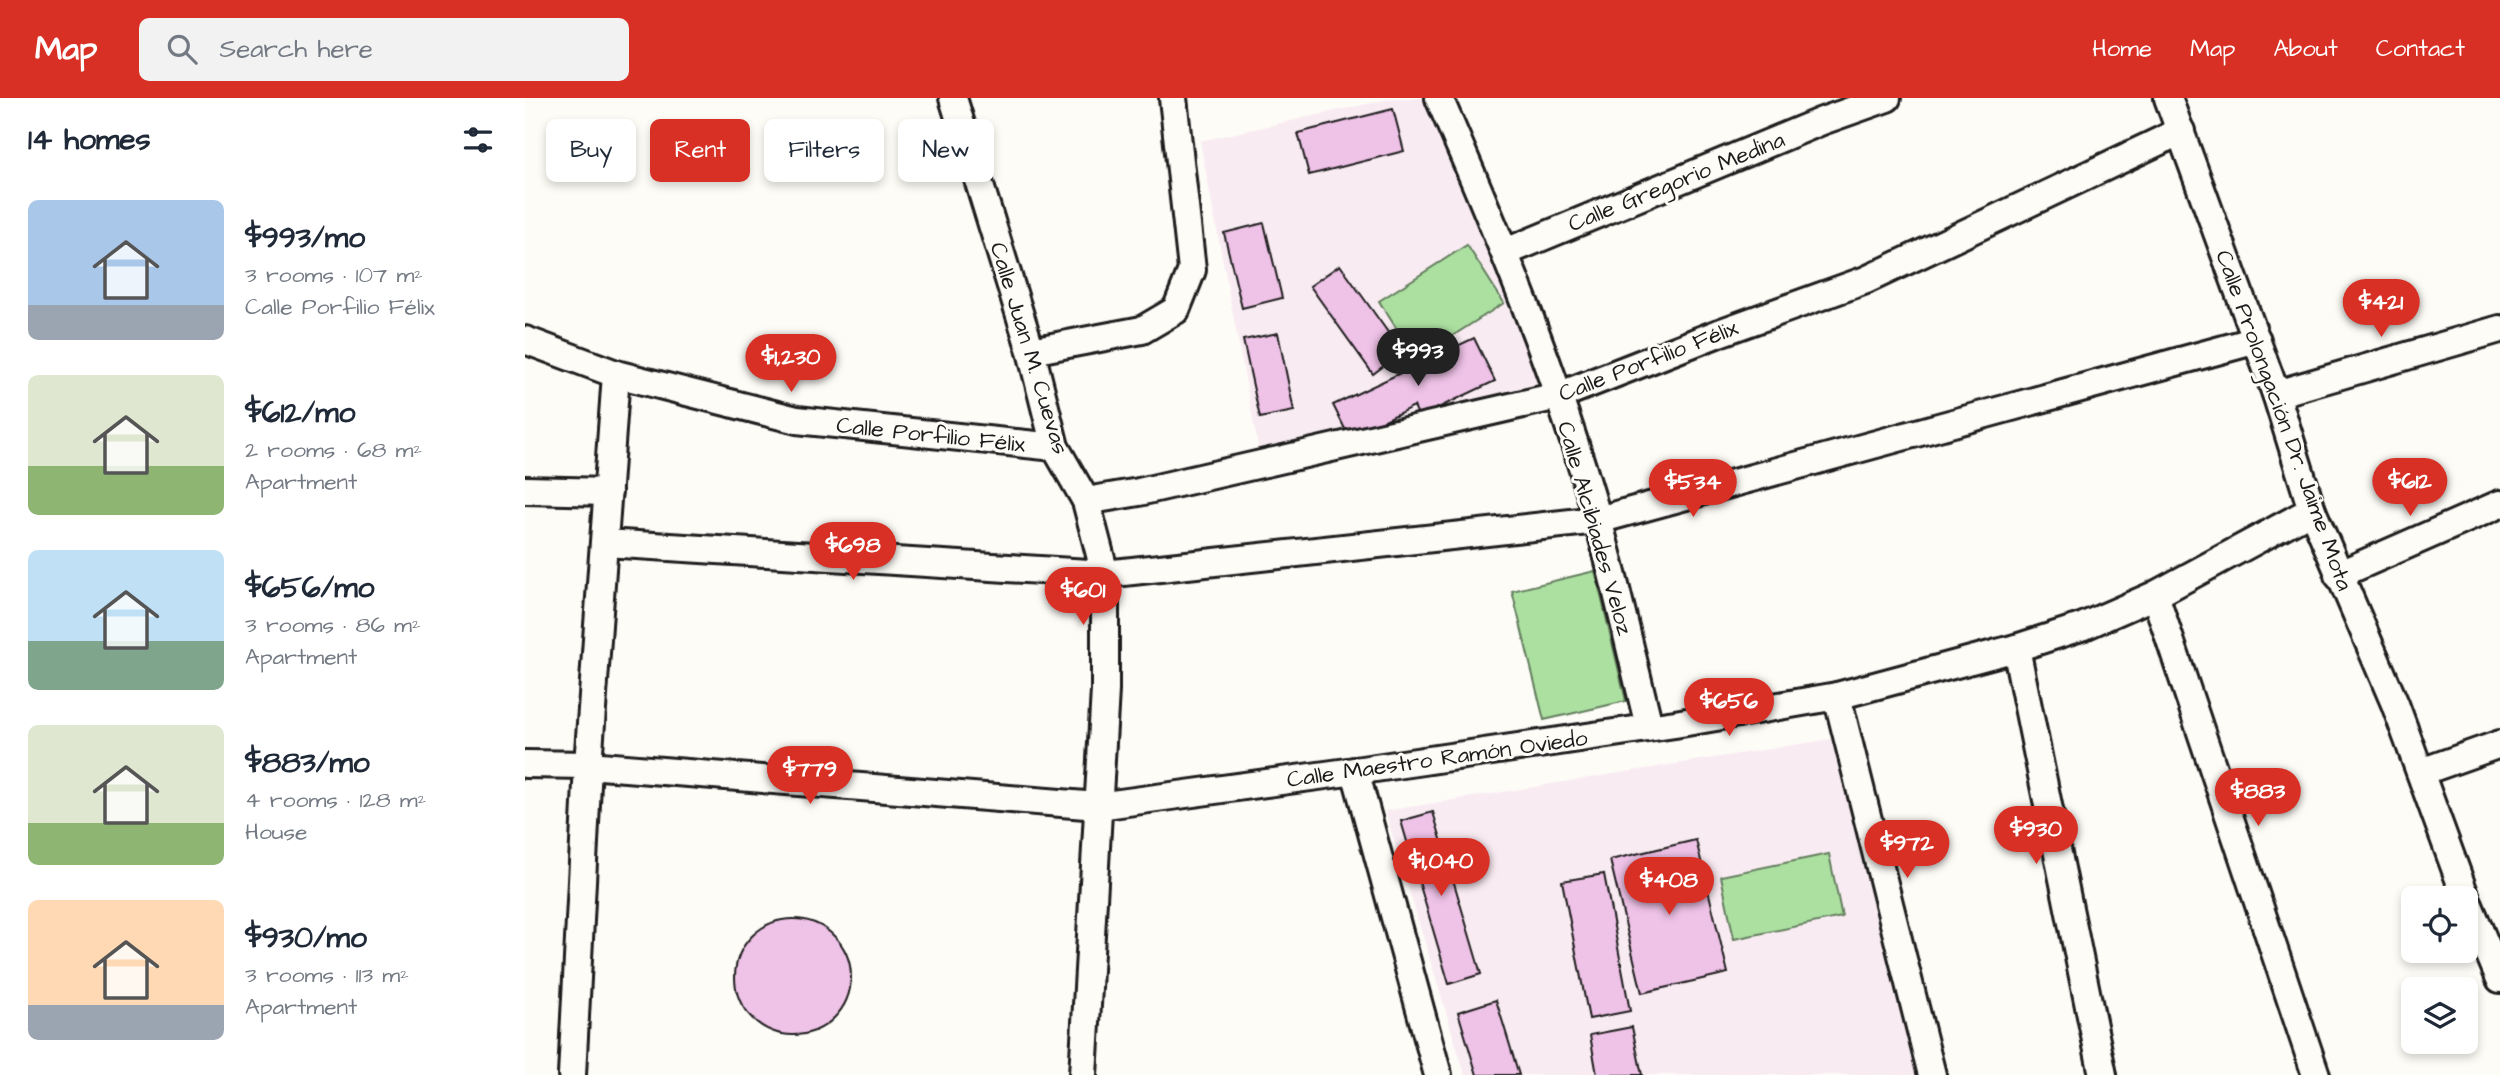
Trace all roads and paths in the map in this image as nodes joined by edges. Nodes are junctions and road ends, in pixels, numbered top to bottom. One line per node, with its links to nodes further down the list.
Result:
1 (953, 98): 11 (street, Calle Juan M. Cuevas)
2 (1173, 98): 11 (street)
3 (1439, 98): 7 (street, Calle Alcibiades Veloz)
4 (1887, 98): 7 (street, Calle Gregorio Medina)
5 (2168, 98): 6 (street, Calle Prolongación Dr. Jaime Mota)
6 (2181, 131): 10 (street, Calle Prolongación Dr. Jaime Mota); 14 (street, Calle Porfilio Félix)
7 (1506, 251): 14 (street, Calle Alcibiades Veloz)
8 (2500, 329): 13 (street)
9 (525, 340): 12 (street, Calle Porfilio Félix)
10 (2257, 340): 13 (street, Calle Prolongación Dr. Jaime Mota); 21 (street)
11 (1031, 351): 15 (street, Calle Juan M. Cuevas)
12 (616, 374): 15 (street, Calle Porfilio Félix); 17 (street)
13 (2276, 394): 20 (street, Calle Prolongación Dr. Jaime Mota)
14 (1558, 396): 18 (street, Calle Porfilio Félix); 21 (street, Calle Alcibiades Veloz)
15 (1055, 447): 18 (street, Calle Juan M. Cuevas)
16 (525, 490): 17 (street)
17 (608, 492): 22 (street)
18 (1086, 501): 23 (street, Calle Juan M. Cuevas)
19 (2500, 504): 24 (street)
20 (2312, 510): 24 (street, Calle Prolongación Dr. Jaime Mota); 25 (street, Calle Maestro Ramón Oviedo)
21 (1598, 520): 23 (street); 28 (street, Calle Alcibiades Veloz)
22 (605, 543): 23 (street); 31 (street)
23 (1105, 574): 34 (street, Calle Juan M. Cuevas)
24 (2338, 575): 33 (street, Calle Prolongación Dr. Jaime Mota)
25 (2155, 595): 26 (street, Calle Maestro Ramón Oviedo); 43 (street)
26 (2015, 649): 27 (street, Calle Maestro Ramón Oviedo); 42 (street)
27 (1837, 696): 28 (street, Calle Maestro Ramón Oviedo); 41 (street)
28 (1649, 726): 32 (street, Calle Maestro Ramón Oviedo)
29 (2500, 744): 33 (street)
30 (525, 764): 31 (street, Calle Maestro Ramón Oviedo)
31 (588, 765): 34 (street, Calle Maestro Ramón Oviedo); 38 (street)
32 (1355, 771): 34 (street, Calle Maestro Ramón Oviedo); 40 (street)
33 (2421, 772): 35 (street, Calle Prolongación Dr. Jaime Mota)
34 (1098, 806): 39 (street, Calle Juan M. Cuevas)
35 (2462, 886)
36 (2478, 927): 37 (street, Calle Prolongación Dr. Jaime Mota)
37 (2500, 979)
38 (572, 1075)
39 (1083, 1075)
40 (1438, 1075)
41 (1932, 1075)
42 (2103, 1075)
43 (2316, 1075)

